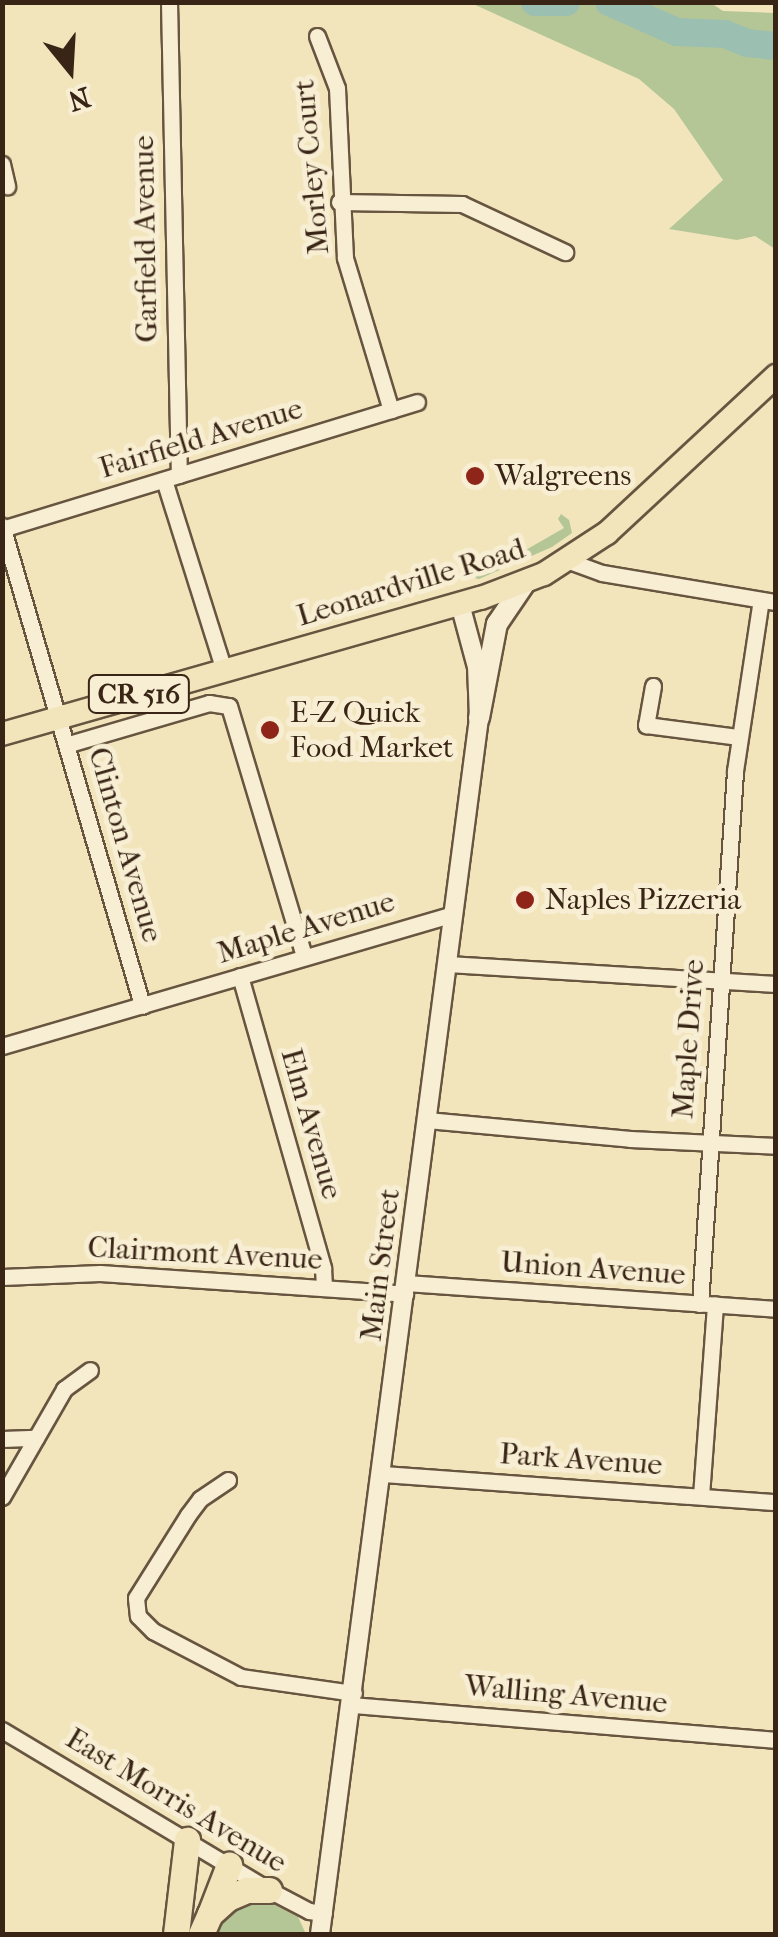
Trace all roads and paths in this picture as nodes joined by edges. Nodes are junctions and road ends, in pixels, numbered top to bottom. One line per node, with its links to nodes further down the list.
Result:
1 (169, 2): 10 (street, Garfield Avenue)
2 (317, 36): 5 (street, Morley Court)
3 (2, 164): 4 (street)
4 (7, 186)
5 (340, 202): 6 (street); 9 (street, Morley Court)
6 (565, 252)
7 (776, 376): 12 (main road, Leonardville Road / CR 516)
8 (416, 402): 9 (street, Fairfield Avenue)
9 (391, 410): 10 (street, Fairfield Avenue)
10 (171, 478): 11 (street, Fairfield Avenue); 16 (street, Garfield Avenue)
11 (3, 528): 18 (street, Clinton Avenue)
12 (569, 561): 13 (main road, Leonardville Road / CR 516); 14 (street)
13 (525, 583): 15 (main road, Leonardville Road / CR 516); 19 (main road)
14 (768, 601): 21 (street, Maple Drive)
15 (460, 604): 16 (main road, Leonardville Road / CR 516); 19 (street, Main Street)
16 (224, 670): 18 (main road, Leonardville Road / CR 516)
17 (653, 686): 21 (street)
18 (58, 718): 20 (main road, Leonardville Road / CR 516); 22 (street, Clinton Avenue)
19 (480, 718): 23 (street, Main Street)
20 (2, 734)
21 (739, 738): 27 (street, Maple Drive)
22 (69, 744): 24 (street); 29 (street, Clinton Avenue)
23 (454, 914): 24 (street, Maple Avenue); 25 (street, Main Street)
24 (304, 956): 26 (street, Maple Avenue)
25 (447, 964): 27 (street); 31 (street, Main Street)
26 (240, 976): 29 (street, Maple Avenue); 35 (street, Elm Avenue)
27 (720, 981): 28 (street); 32 (street, Maple Drive)
28 (776, 984)
29 (142, 1006): 30 (street, Maple Avenue)
30 (2, 1046)
31 (428, 1120): 32 (street); 36 (street, Main Street)
32 (710, 1144): 33 (street); 37 (street, Maple Drive)
33 (776, 1146)
34 (2, 1277): 35 (street, Clairmont Avenue)
35 (324, 1288): 36 (street, Clairmont Avenue)
36 (406, 1288): 37 (street, Union Avenue); 42 (street, Main Street)
37 (708, 1305): 38 (street, Union Avenue); 44 (street, Maple Drive)
38 (776, 1310)
39 (90, 1370): 41 (street)
40 (2, 1438): 41 (street)
41 (36, 1438): 45 (street)
42 (383, 1474): 44 (street, Park Avenue); 47 (street, Main Street)
43 (228, 1480): 47 (street, Walling Avenue)
44 (701, 1496): 46 (street, Park Avenue)
45 (2, 1497)
46 (776, 1502)
47 (353, 1699): 49 (street, Walling Avenue); 53 (street, Main Street)
48 (2, 1730): 50 (street, East Morris Avenue)
49 (776, 1740)
50 (187, 1840): 51 (street, East Morris Avenue); 55 (highway)
51 (229, 1865): 52 (street, East Morris Avenue); 54 (highway)
52 (269, 1890): 53 (street, East Morris Avenue); 54 (highway)
53 (324, 1912): 56 (street, Main Street)
54 (205, 1924)
55 (176, 1934)
56 (320, 1934)

